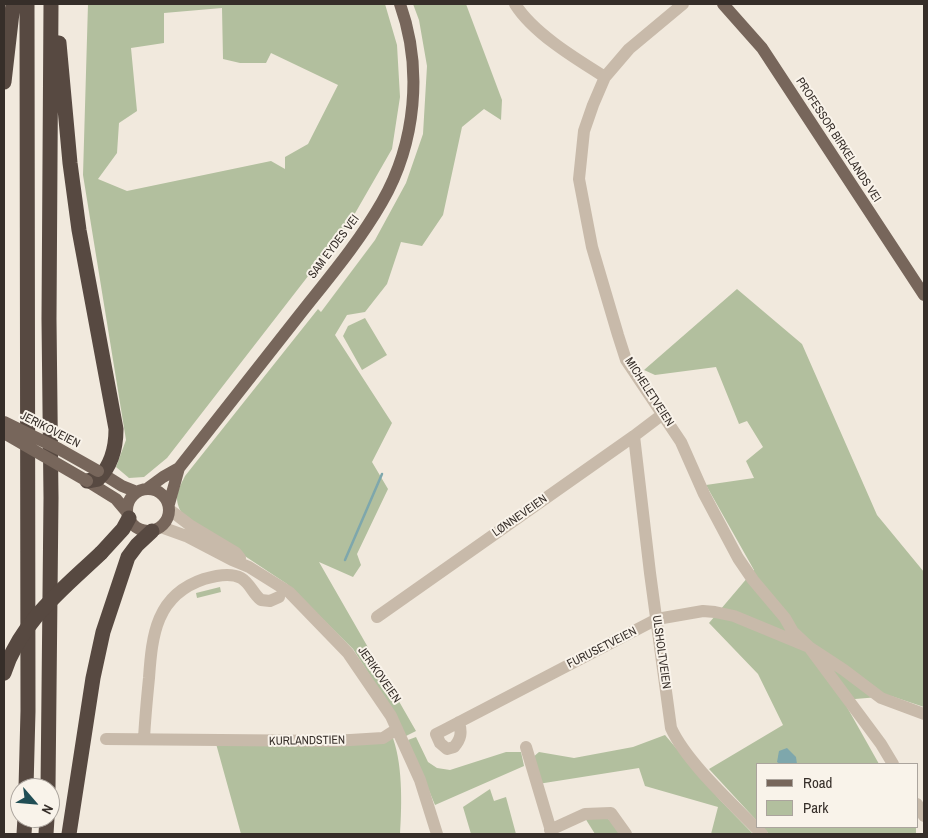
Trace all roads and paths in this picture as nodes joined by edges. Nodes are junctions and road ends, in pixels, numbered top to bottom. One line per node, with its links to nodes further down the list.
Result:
1 (13, 4): 10 (highway)
2 (27, 4): 35 (highway)
3 (51, 4): 36 (highway)
4 (56, 4): 17 (highway)
5 (400, 4): 16 (main road, SAM EYDES VEI)
6 (515, 4): 9 (street)
7 (683, 4): 9 (street, MICHELETVEIEN)
8 (723, 4): 11 (main road, PROFESSOR BIRKELANDS VEI)
9 (605, 77): 12 (street, MICHELETVEIEN)
10 (4, 82)
11 (924, 295)
12 (663, 414): 15 (street, LØNNEVEIEN); 26 (street, MICHELETVEIEN)
13 (4, 422): 17 (main road, JERIKOVEIEN, bridge)
14 (4, 433): 17 (main road, JERIKOVEIEN, bridge)
15 (634, 436): 24 (street, LØNNEVEIEN); 25 (street, ULSHOLTVEIEN)
16 (179, 468): 18 (main road, SAM EYDES VEI); 19 (main road, SAM EYDES VEI)
17 (97, 478): 18 (main road, JERIKOVEIEN); 20 (main road, JERIKOVEIEN)
18 (142, 490): 19 (main road, JERIKOVEIEN); 20 (main road)
19 (169, 507): 21 (main road); 22 (street, JERIKOVEIEN)
20 (128, 515): 21 (main road, JERIKOVEIEN); 27 (highway, bridge)
21 (156, 529): 22 (street, JERIKOVEIEN); 39 (highway)
22 (249, 567): 30 (street, JERIKOVEIEN)
23 (279, 597): 32 (street)
24 (377, 617)
25 (657, 619): 26 (street, FURUSETVEIEN); 29 (street, FURUSETVEIEN); 37 (street, ULSHOLTVEIEN)
26 (808, 648): 28 (street, MICHELETVEIEN); 34 (street, MICHELETVEIEN)
27 (4, 673)
28 (924, 714)
29 (458, 722)
30 (397, 729): 32 (street, KURLANDSTIEN); 40 (street, JERIKOVEIEN)
31 (106, 739): 32 (street, KURLANDSTIEN)
32 (144, 739)
33 (526, 747): 38 (street)
34 (892, 763)
35 (26, 778)
36 (48, 778)
37 (756, 828)
38 (551, 832): 41 (street)
39 (69, 834)
40 (438, 834)
41 (626, 834)

